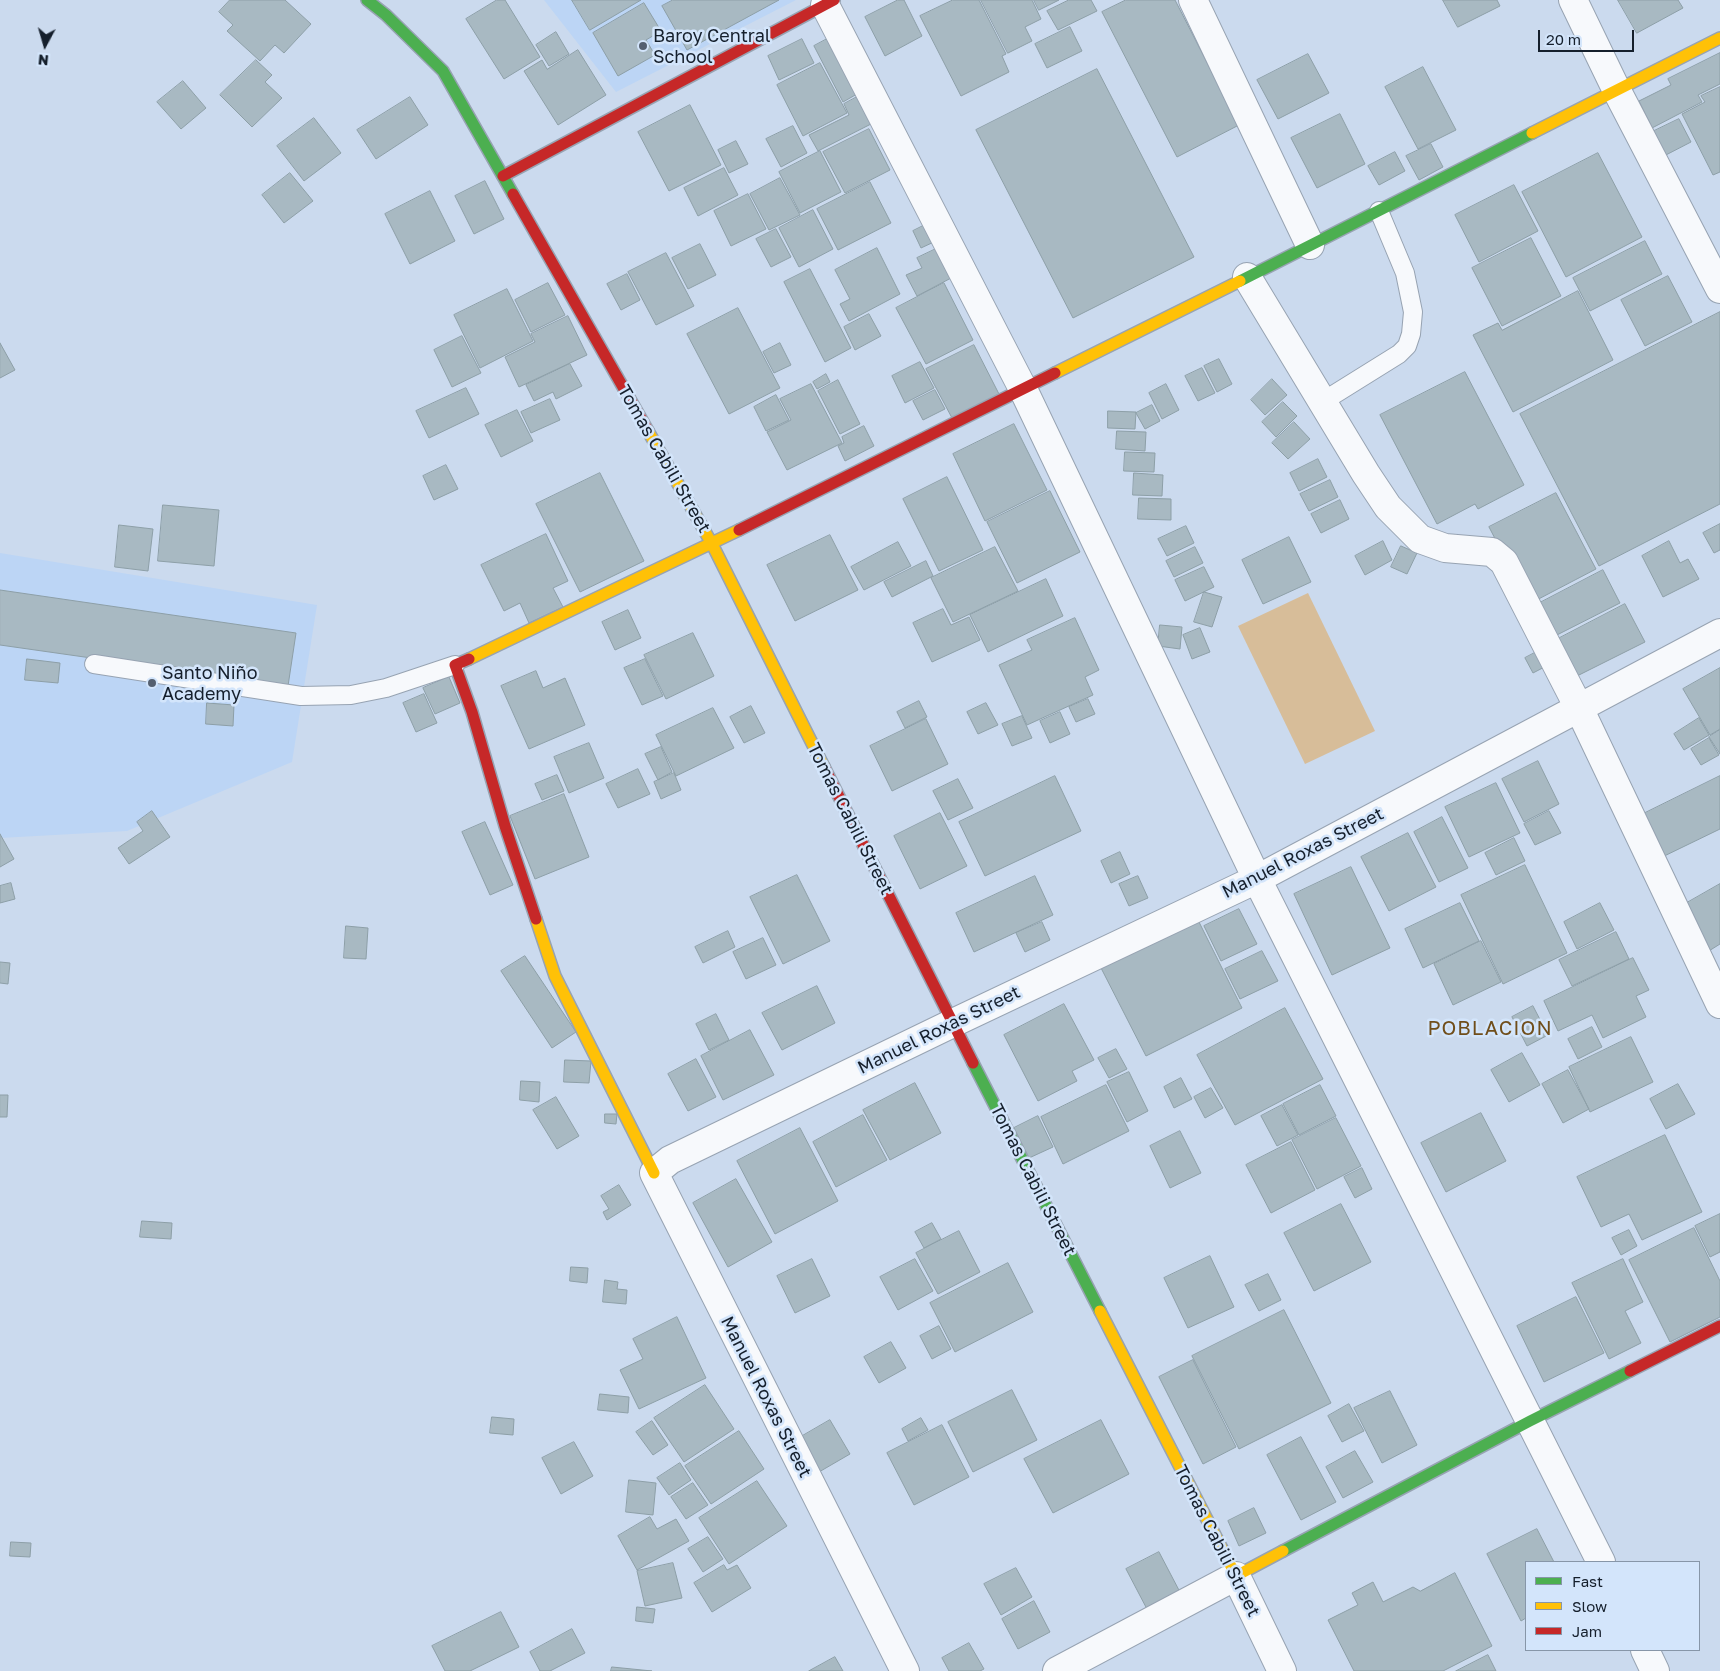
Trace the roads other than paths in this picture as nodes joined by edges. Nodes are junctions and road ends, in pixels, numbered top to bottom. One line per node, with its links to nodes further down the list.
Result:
1 (367, 0): 7 (street, Tomas Cabili Street)
2 (1193, 0): 9 (street)
3 (1572, 0): 6 (street)
4 (827, 2): 7 (street); 12 (street)
5 (1720, 38): 6 (street)
6 (1617, 91): 8 (street); 11 (street)
7 (503, 176): 14 (street, Tomas Cabili Street)
8 (1379, 211): 9 (street); 13 (lane)
9 (1310, 245): 10 (street)
10 (1247, 277): 12 (street); 13 (street)
11 (1720, 290)
12 (1023, 389): 14 (street); 19 (street)
13 (1322, 402): 18 (street)
14 (712, 544): 17 (street); 21 (street, Tomas Cabili Street)
15 (1720, 633): 18 (street, Manuel Roxas Street)
16 (94, 664): 17 (lane)
17 (455, 665): 22 (street)
18 (1579, 708): 19 (street, Manuel Roxas Street); 20 (street)
19 (1257, 879): 21 (street, Manuel Roxas Street); 24 (street)
20 (1720, 1004)
21 (953, 1022): 22 (street, Manuel Roxas Street); 26 (street, Tomas Cabili Street)
22 (654, 1174): 28 (street, Manuel Roxas Street)
23 (1720, 1326): 24 (street)
24 (1530, 1421): 25 (street); 26 (street)
25 (1600, 1561)
26 (1236, 1576): 29 (street); 30 (street, Tomas Cabili Street)
27 (1645, 1651): 31 (street)
28 (905, 1671)
29 (1057, 1671)
30 (1282, 1671)
31 (1655, 1671)

